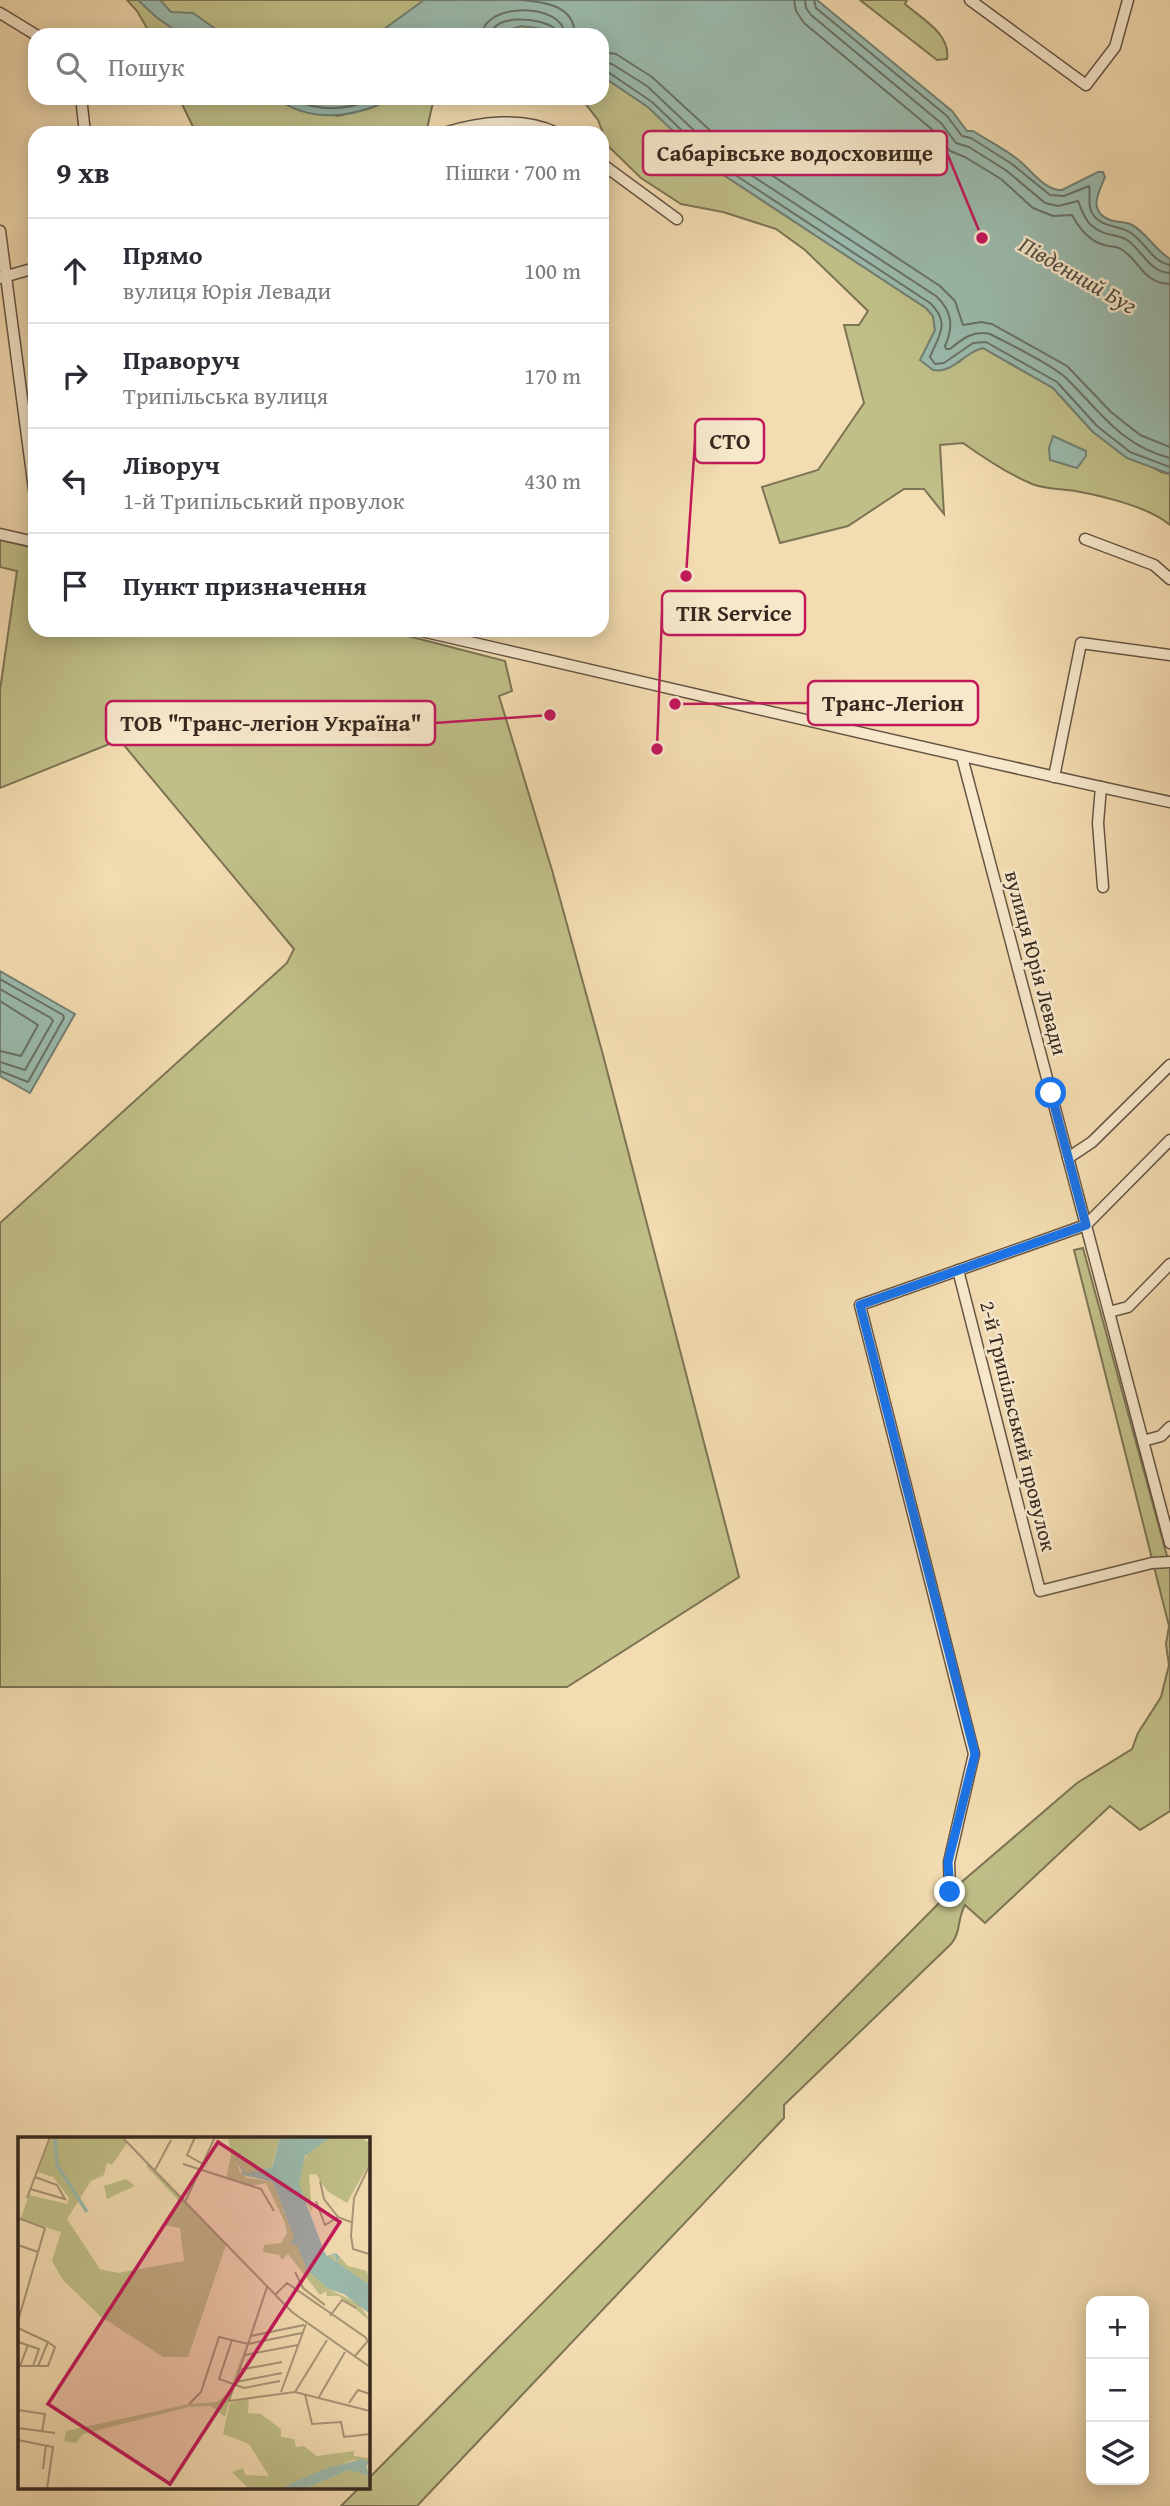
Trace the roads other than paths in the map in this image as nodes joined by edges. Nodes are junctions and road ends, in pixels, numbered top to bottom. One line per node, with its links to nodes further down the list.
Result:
1 (970, 0): 2 (street)
2 (1128, 0)
3 (0, 13): 4 (street)
4 (28, 30)
5 (82, 106): 6 (street)
6 (84, 126)
7 (472, 126): 8 (street)
8 (534, 126)
9 (609, 169): 10 (street)
10 (677, 219)
11 (0, 231): 13 (street)
12 (28, 270): 13 (street)
13 (3, 278): 14 (street)
14 (28, 448)
15 (0, 534): 17 (street)
16 (1085, 538): 18 (street)
17 (28, 540)
18 (1170, 579)
19 (446, 637): 21 (street)
20 (1170, 654): 22 (street)
21 (962, 757): 22 (street); 28 (street, вулиця Юрія Левади)
22 (1054, 777): 23 (street)
23 (1101, 787): 24 (street); 25 (street)
24 (1170, 802)
25 (1103, 887)
26 (1170, 1065): 28 (street)
27 (1170, 1140): 29 (street)
28 (1068, 1158): 29 (street, вулиця Юрія Левади)
29 (1086, 1225): 31 (street); 32 (street, вулиця Юрія Левади)
30 (1170, 1264): 32 (street)
31 (958, 1270): 36 (street, 2-й Трипільський провулок); 37 (street)
32 (1109, 1312): 34 (street, вулиця Юрія Левади)
33 (1170, 1427): 34 (street)
34 (1143, 1441): 35 (street, вулиця Юрія Левади)
35 (1169, 1536)
36 (1170, 1562)
37 (950, 1892)

